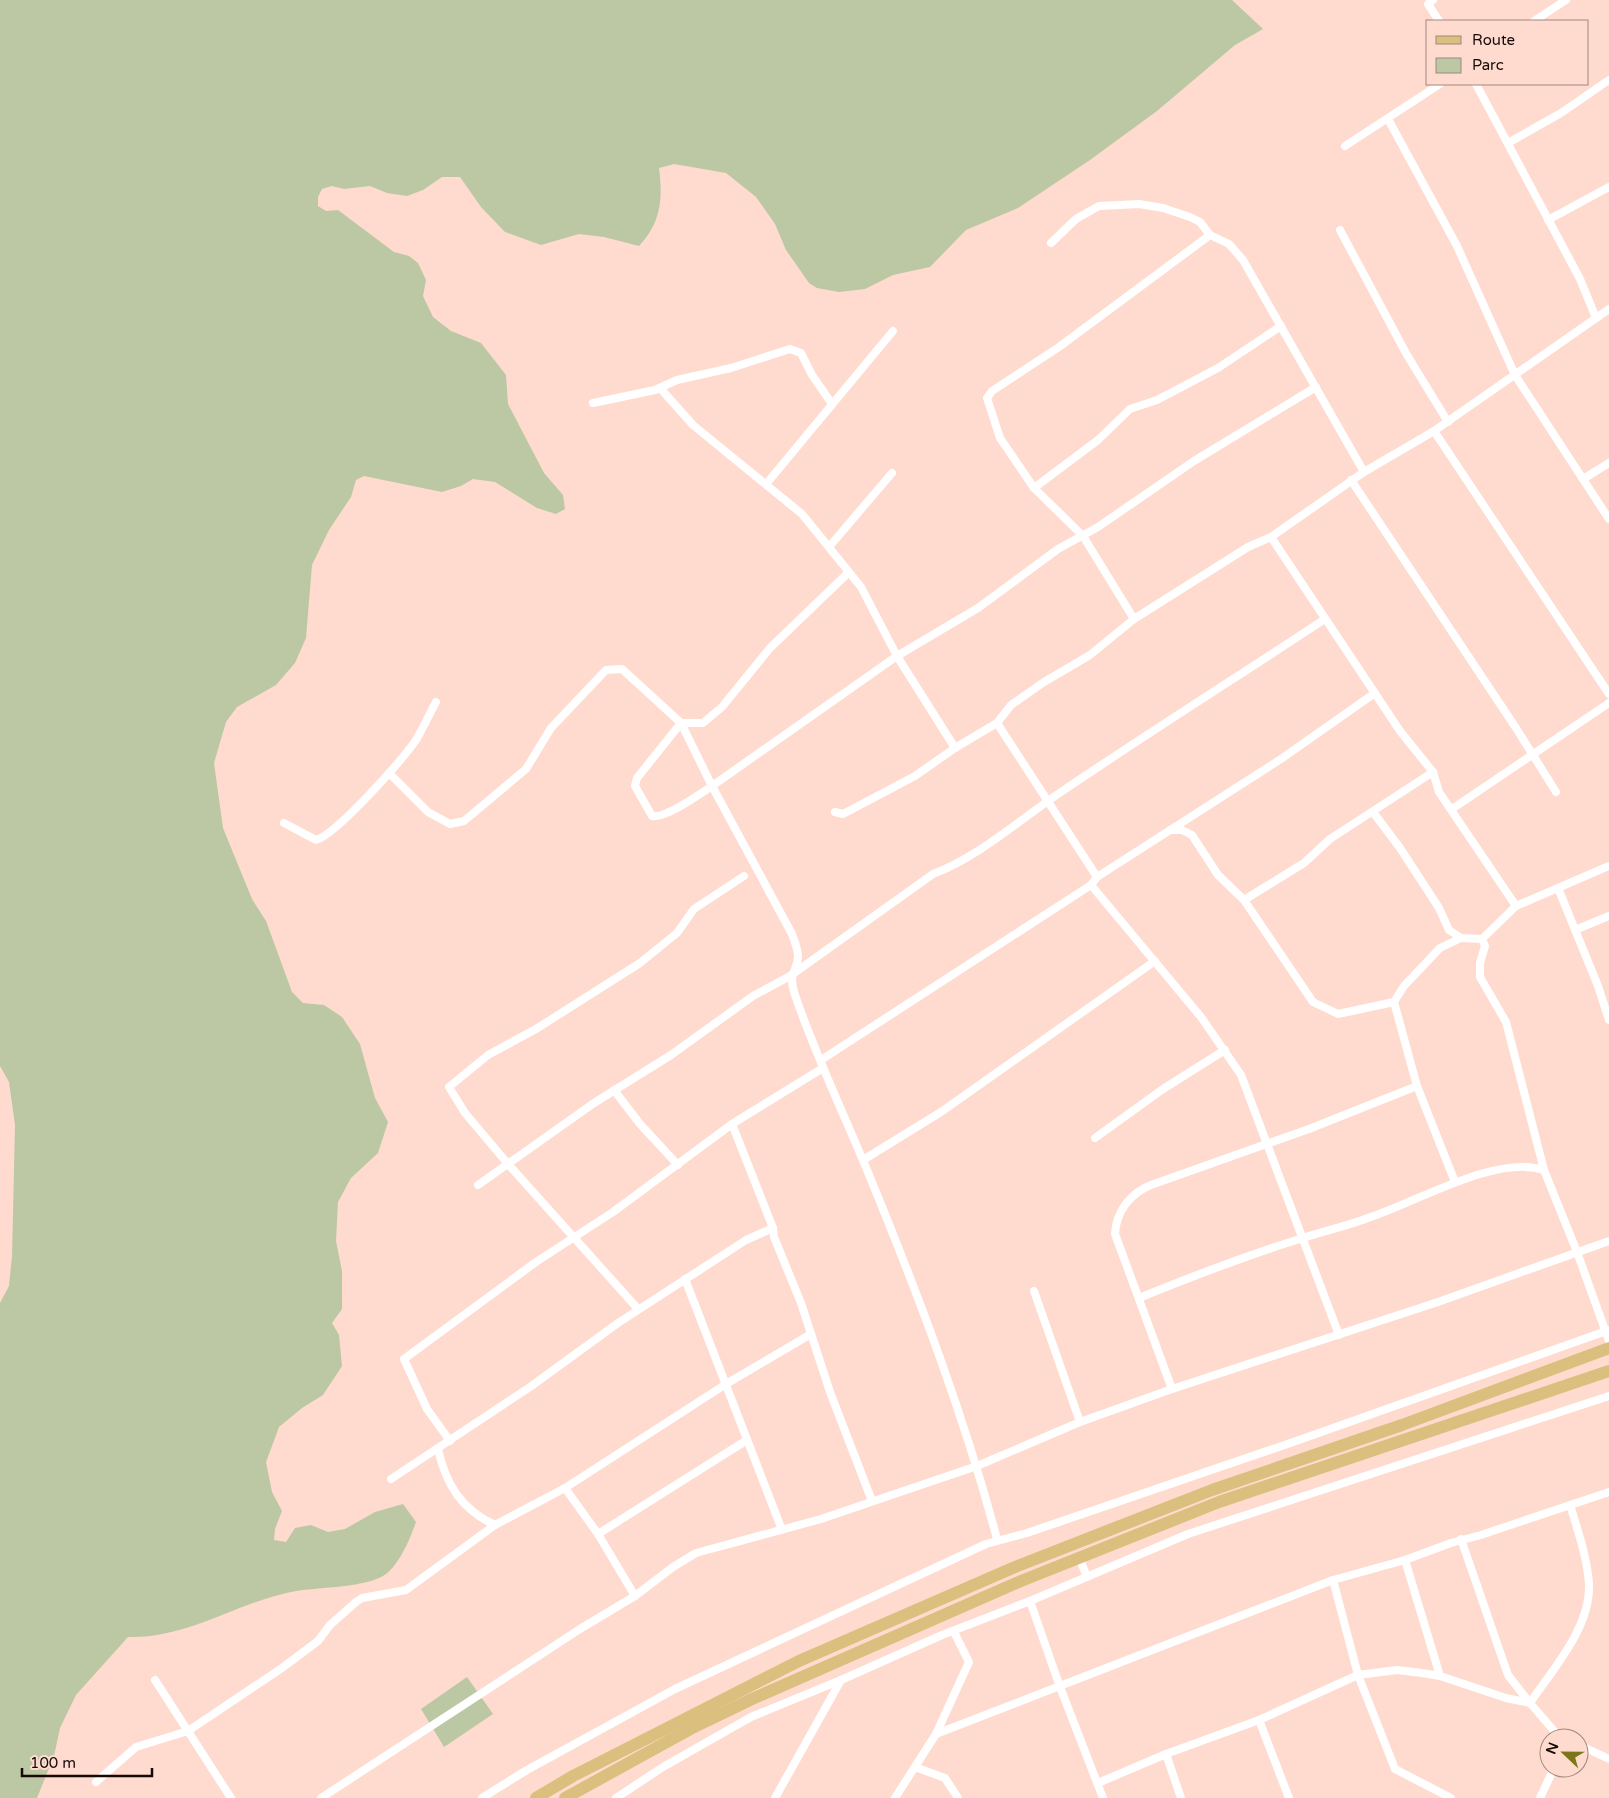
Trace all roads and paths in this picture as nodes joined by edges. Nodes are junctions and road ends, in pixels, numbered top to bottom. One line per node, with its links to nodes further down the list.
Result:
1 (1433, 0): 3 (street)
2 (1566, 0): 4 (street)
3 (1438, 20)
4 (1536, 20)
5 (1609, 80): 9 (street)
6 (1439, 85): 8 (street)
7 (1477, 85): 9 (street)
8 (1388, 119): 10 (street); 20 (street)
9 (1508, 143): 12 (street)
10 (1345, 146)
11 (1609, 187): 12 (street)
12 (1548, 220): 17 (street)
13 (1340, 230): 25 (street)
14 (1210, 234): 15 (street); 18 (street); 33 (street)
15 (1051, 242)
16 (1609, 309): 17 (street)
17 (1596, 318): 20 (street)
18 (1281, 326): 21 (street); 33 (street)
19 (893, 331): 24 (street)
20 (1515, 375): 25 (street); 30 (street)
21 (1316, 387): 28 (street); 35 (street)
22 (660, 388): 23 (street); 24 (street); 32 (street)
23 (594, 403)
24 (832, 404): 32 (street)
25 (1448, 422): 26 (street)
26 (1434, 431): 28 (street); 43 (street)
27 (1609, 463): 30 (street)
28 (1364, 472): 31 (street)
29 (892, 473): 37 (street)
30 (1584, 479): 34 (street)
31 (1351, 480): 36 (street); 49 (street)
32 (767, 484): 37 (street)
33 (1034, 488): 35 (street)
34 (1609, 518)
35 (1083, 536): 39 (street); 41 (street)
36 (1271, 537): 39 (street); 40 (street)
37 (829, 547): 38 (street)
38 (849, 572): 41 (street); 46 (street)
39 (1134, 619): 47 (street)
40 (1325, 619): 42 (street); 54 (street)
41 (896, 656): 48 (street); 52 (street)
42 (1374, 693): 50 (street); 59 (street)
43 (1609, 694)
44 (436, 702): 51 (street)
45 (1609, 703): 49 (street)
46 (681, 723): 51 (street); 52 (street); 52 (street)
47 (997, 723): 48 (street); 54 (street)
48 (955, 748): 56 (street)
49 (1533, 754): 53 (street); 55 (street)
50 (1433, 772): 55 (street); 57 (street)
51 (389, 773): 58 (street)
52 (712, 786): 72 (street)
53 (1556, 792)
54 (1048, 801): 62 (street); 72 (street)
55 (1452, 810): 66 (street)
56 (835, 812)
57 (1373, 812): 65 (street); 69 (street)
58 (284, 823)
59 (1170, 830): 62 (street); 65 (street)
60 (1609, 866): 64 (street)
61 (744, 876): 83 (street)
62 (1097, 877): 63 (street)
63 (1091, 885): 71 (street); 76 (street)
64 (1558, 888): 66 (street); 68 (street)
65 (1244, 900): 73 (street)
66 (1516, 906): 70 (street)
67 (1609, 916): 68 (street)
68 (1575, 930): 74 (street)
69 (1461, 938): 70 (street); 73 (street)
70 (1482, 939): 85 (street)
71 (1155, 961): 75 (street); 82 (street)
72 (790, 976): 76 (street); 78 (street)
73 (1394, 1002): 77 (street)
74 (1609, 1020)
75 (1225, 1050): 80 (street); 81 (street)
76 (822, 1064): 79 (street); 82 (street)
77 (1417, 1086): 81 (street); 86 (street)
78 (614, 1090): 83 (street); 84 (street)
79 (732, 1124): 84 (street); 88 (street)
80 (1095, 1138)
81 (1268, 1143): 90 (street); 95 (street)
82 (863, 1160): 110 (street)
83 (508, 1164): 87 (street); 89 (street)
84 (678, 1165): 89 (street)
85 (1544, 1170): 86 (street); 92 (street)
86 (1455, 1182): 90 (street)
87 (478, 1186)
88 (773, 1228): 93 (street); 98 (street)
89 (574, 1237): 96 (street); 108 (street)
90 (1304, 1237): 95 (street); 99 (street)
91 (1609, 1241): 92 (street)
92 (1577, 1252): 97 (street); 99 (street)
93 (686, 1279): 96 (street); 103 (street)
94 (1034, 1291): 106 (street)
95 (1139, 1298): 104 (street)
96 (638, 1309): 108 (street)
97 (1607, 1331): 100 (street); 119 (street)
98 (811, 1334): 103 (street); 114 (street)
99 (1339, 1335): 104 (street)
100 (1609, 1341)
101 (1609, 1348): 149 (main road)
102 (1609, 1371): 121 (main road)
103 (726, 1384): 107 (street); 112 (street)
104 (1172, 1389): 106 (street)
105 (1609, 1396): 123 (street)
106 (1080, 1422): 110 (street)
107 (747, 1440): 117 (street); 118 (street)
108 (450, 1442): 109 (street)
109 (438, 1449): 111 (street); 116 (street)
110 (977, 1466): 114 (street); 119 (street)
111 (391, 1479)
112 (565, 1488): 116 (street); 118 (street)
113 (1609, 1492): 115 (street)
114 (872, 1501): 117 (street)
115 (1570, 1505): 120 (street); 133 (street)
116 (496, 1525): 136 (street)
117 (782, 1530): 125 (street)
118 (598, 1534): 125 (street)
119 (997, 1539): 148 (street)
120 (1461, 1539): 122 (street); 133 (street)
121 (1079, 1557): 123 (street); 150 (main road)
122 (1405, 1560): 124 (street); 129 (street)
123 (1087, 1577): 126 (street)
124 (1333, 1580): 128 (street); 132 (street)
125 (635, 1596): 147 (street)
126 (1030, 1601): 127 (street); 132 (street)
127 (954, 1632): 131 (street); 137 (street)
128 (1358, 1675): 129 (street); 134 (street); 145 (street)
129 (1440, 1676): 133 (street)
130 (155, 1680): 136 (street)
131 (842, 1680): 151 (street); 152 (street)
132 (1060, 1687): 137 (street); 144 (street)
133 (1530, 1703): 135 (street)
134 (1259, 1720): 139 (street); 157 (street)
135 (1552, 1728)
136 (188, 1731): 143 (street); 146 (street)
137 (936, 1734): 141 (street)
138 (1589, 1750): 140 (street)
139 (1166, 1754): 144 (street); 156 (street)
140 (1609, 1759)
141 (915, 1767): 153 (street); 154 (street)
142 (1549, 1778): 160 (street)
143 (96, 1782)
144 (1098, 1783): 155 (street)
145 (1431, 1789): 158 (street); 159 (street)
146 (230, 1798)
147 (321, 1798)
148 (482, 1798)
149 (536, 1798)
150 (565, 1798)
151 (615, 1798)
152 (775, 1798)
153 (895, 1798)
154 (958, 1798)
155 (1103, 1798)
156 (1181, 1798)
157 (1289, 1798)
158 (1427, 1798)
159 (1451, 1798)
160 (1540, 1798)

